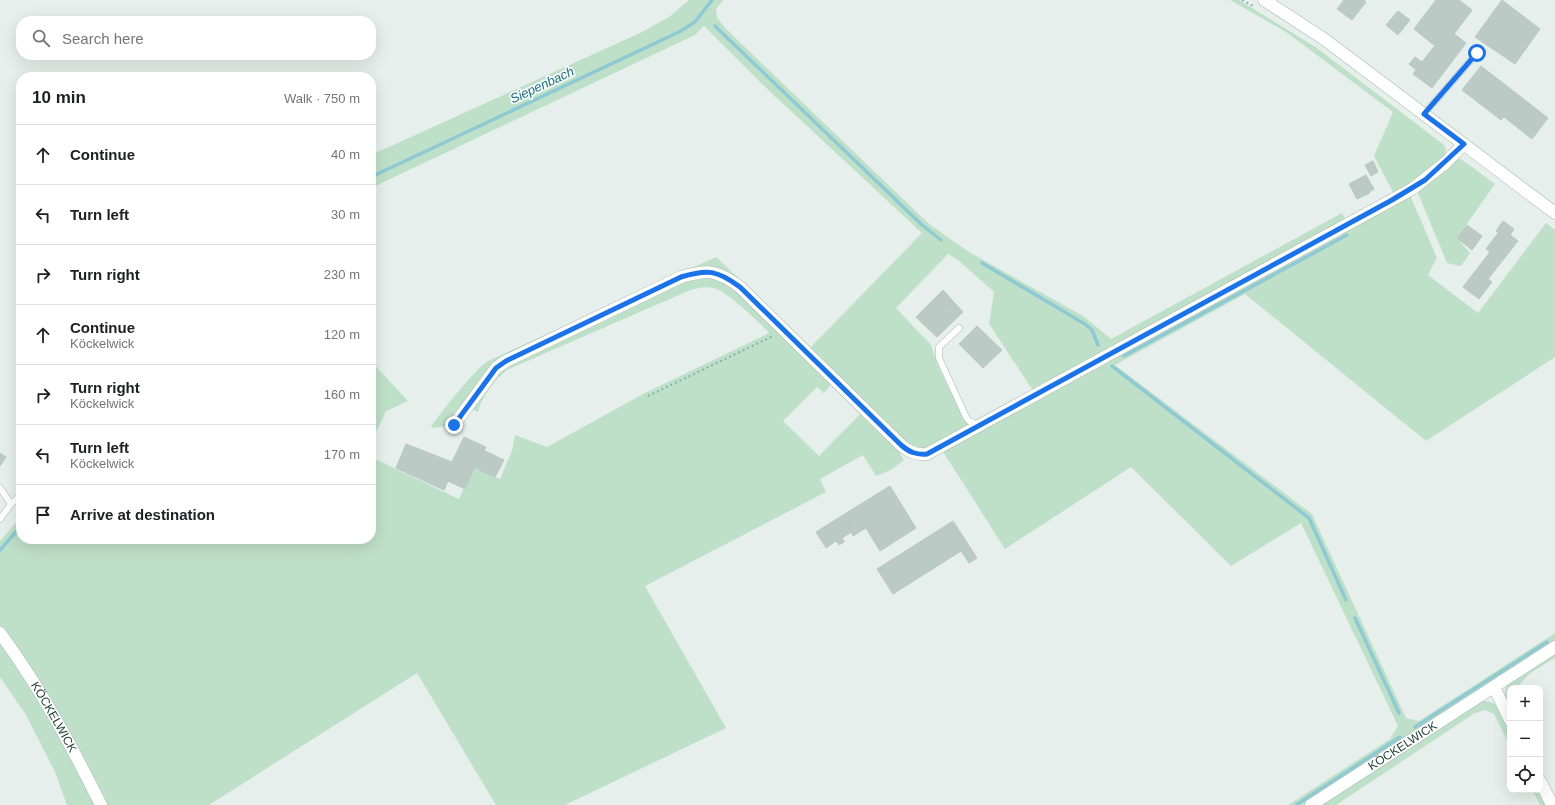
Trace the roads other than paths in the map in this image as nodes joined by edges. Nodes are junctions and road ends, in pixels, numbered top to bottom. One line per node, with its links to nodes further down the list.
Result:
1 (1264, 0): 3 (street)
2 (1477, 53): 3 (lane)
3 (1424, 114): 4 (street)
4 (1464, 144): 5 (street); 8 (street)
5 (1555, 212)
6 (959, 328): 8 (lane)
7 (454, 425): 8 (street)
8 (979, 425)
9 (0, 488): 11 (lane)
10 (16, 500): 11 (lane)
11 (11, 504): 12 (lane)
12 (0, 519)
13 (0, 633): 18 (street, KÖCKELWICK)
14 (1555, 647): 15 (street, KÖCKELWICK)
15 (1494, 687): 16 (street); 19 (street, KÖCKELWICK)
16 (1507, 714)
17 (1543, 787): 20 (street)
18 (101, 805)
19 (1311, 805)
20 (1552, 805)

